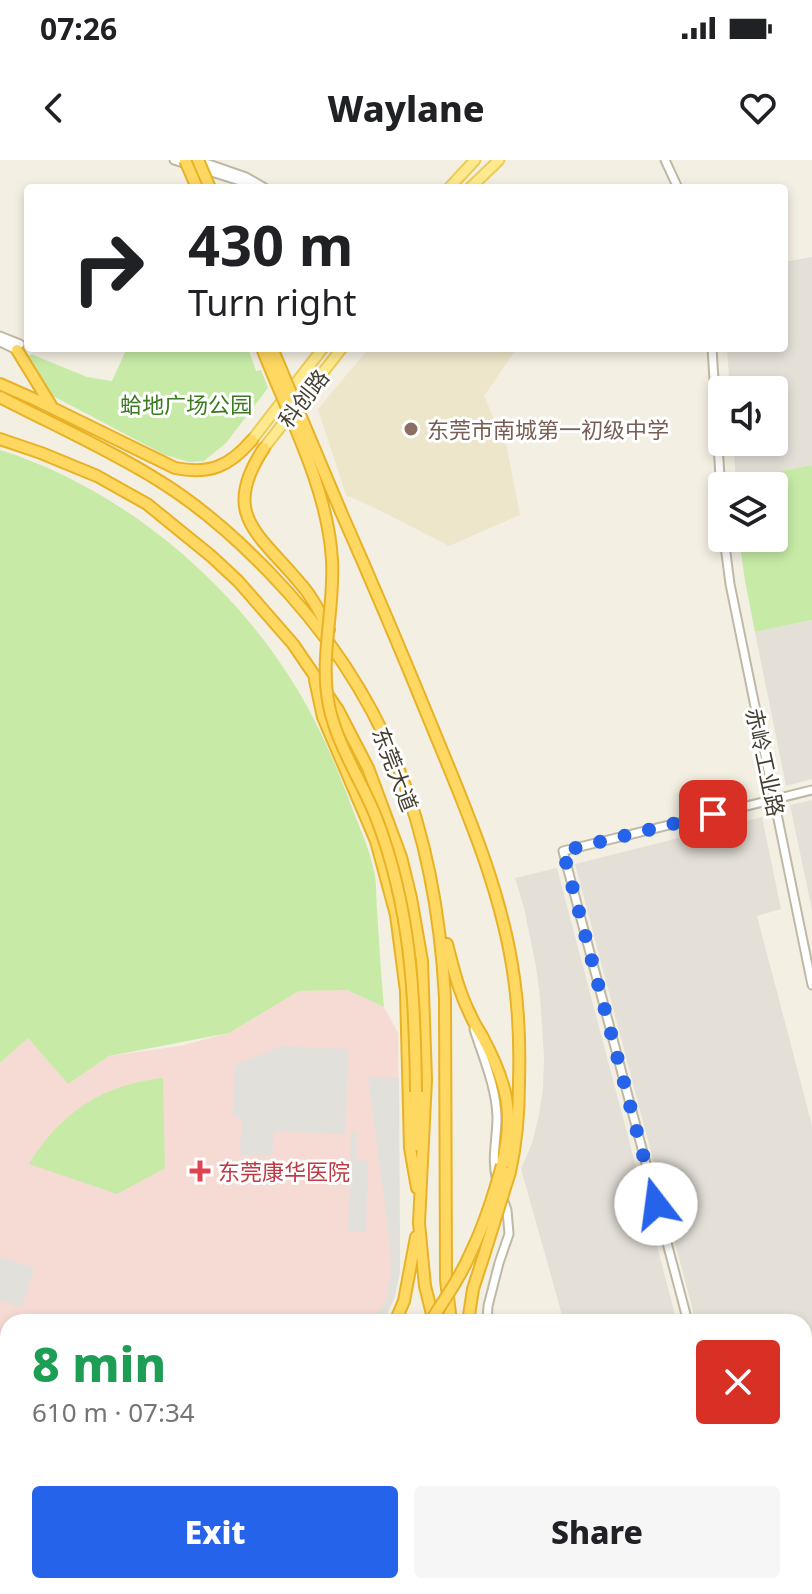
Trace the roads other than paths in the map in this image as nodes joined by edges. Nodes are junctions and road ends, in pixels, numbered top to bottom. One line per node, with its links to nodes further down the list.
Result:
1 (174, 160): 9 (street)
2 (185, 160): 7 (highway, bridge)
3 (197, 160): 8 (highway, bridge); 10 (street)
4 (475, 160): 11 (main road)
5 (499, 160): 12 (main road)
6 (665, 160): 13 (street)
7 (195, 184)
8 (208, 184)
9 (246, 184)
10 (258, 184)
11 (453, 184)
12 (474, 184)
13 (676, 184)
14 (0, 336): 16 (street)
15 (0, 342): 16 (street)
16 (19, 347): 24 (highway)
17 (264, 352): 40 (highway, bridge)
18 (274, 352): 37 (highway, bridge)
19 (320, 352): 26 (main road, 科创路)
20 (339, 352): 27 (main road, 科创路)
21 (712, 352): 28 (street)
22 (0, 384): 24 (highway)
23 (0, 397): 30 (highway, 东莞大道)
24 (54, 408): 26 (highway)
25 (0, 439): 31 (highway, 东莞大道)
26 (252, 440)
27 (264, 448): 30 (highway)
28 (720, 472)
29 (726, 552): 33 (street, 赤岭工业路)
30 (345, 664): 34 (highway, 东莞大道)
31 (313, 670): 40 (highway); 40 (highway, 东莞大道)
32 (812, 790): 33 (street)
33 (773, 799): 35 (street, 赤岭工业路); 48 (street)
34 (435, 895): 36 (highway); 45 (highway, 东莞大道)
35 (812, 985)
36 (469, 1012): 38 (highway); 47 (street)
37 (519, 1087): 38 (highway); 39 (highway)
38 (509, 1131): 39 (highway)
39 (506, 1169): 44 (highway, bridge); 46 (highway, bridge)
40 (419, 1195): 41 (highway, 东莞大道)
41 (419, 1207): 42 (highway); 43 (highway, 东莞大道)
42 (398, 1314)
43 (431, 1314)
44 (437, 1314)
45 (450, 1314)
46 (470, 1314)
47 (488, 1314)
48 (686, 1314)

